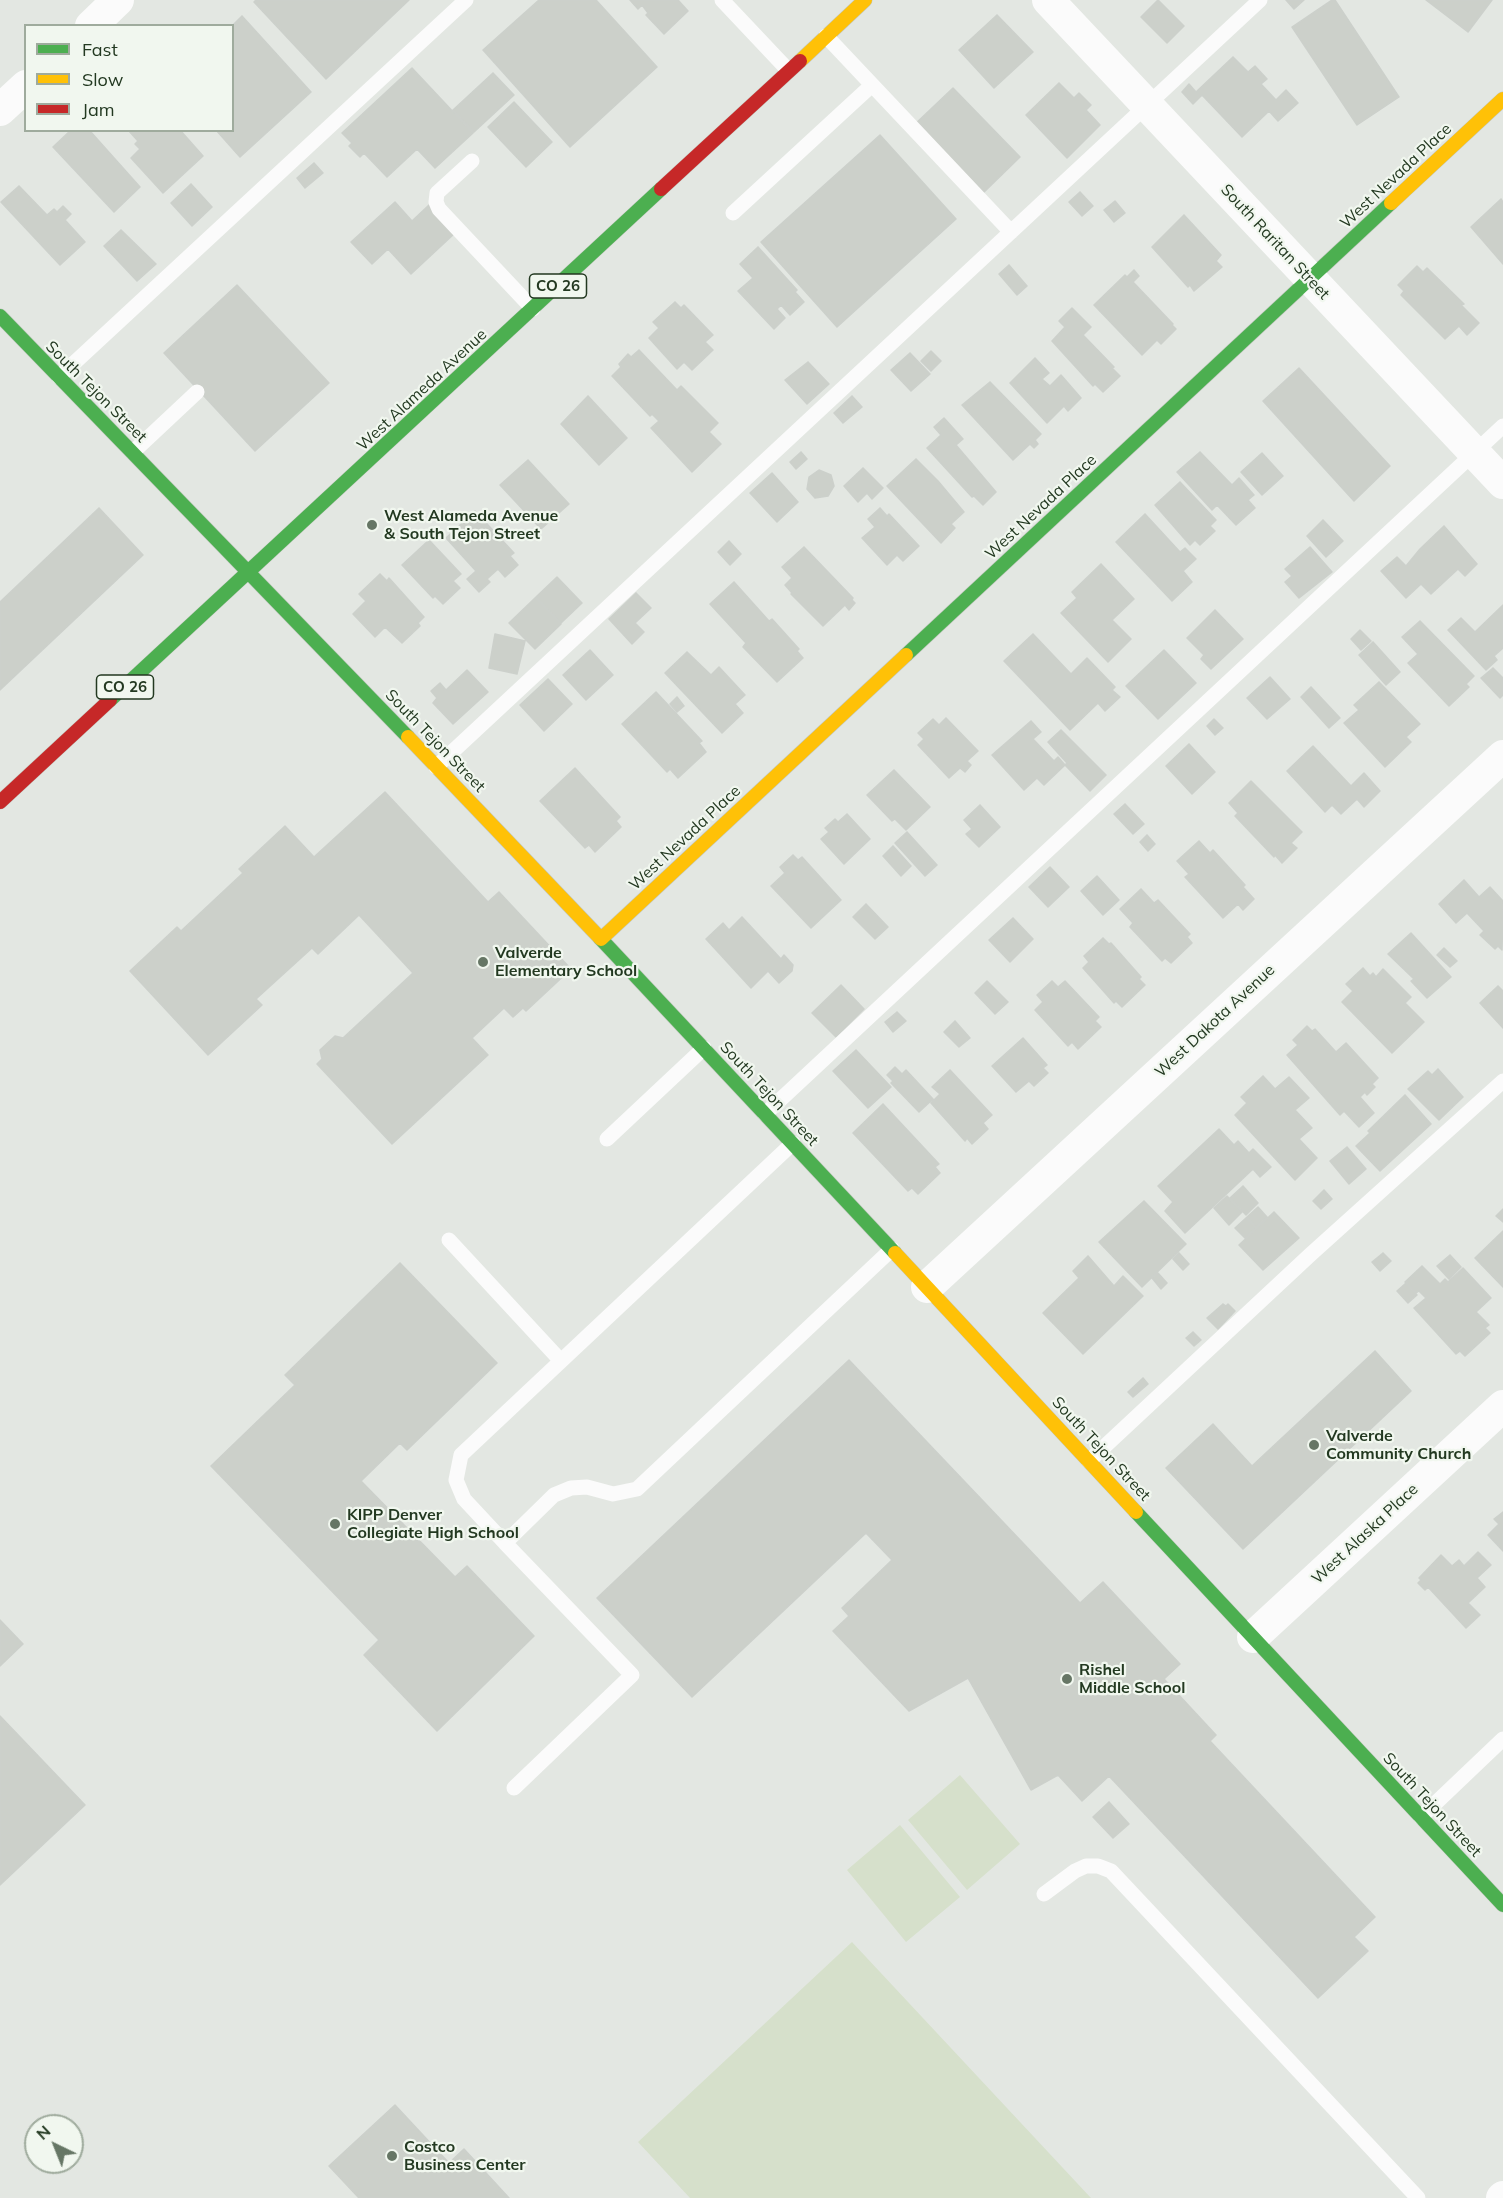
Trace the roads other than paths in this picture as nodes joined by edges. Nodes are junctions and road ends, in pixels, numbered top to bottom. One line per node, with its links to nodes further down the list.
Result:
1 (118, 0): 7 (street)
2 (466, 0): 21 (lane)
3 (722, 0): 9 (lane)
4 (865, 0): 8 (street, West Alameda Avenue / CO 26)
5 (1048, 0): 13 (street, South Raritan Street)
6 (1260, 0): 13 (lane)
7 (93, 24)
8 (826, 36): 9 (street, West Alameda Avenue / CO 26); 10 (lane)
9 (789, 70): 19 (street, West Alameda Avenue / CO 26)
10 (872, 85): 16 (lane); 17 (lane)
11 (24, 88): 14 (street)
12 (1503, 99): 18 (street, West Nevada Place)
13 (1146, 105): 17 (lane); 18 (street, South Raritan Street)
14 (0, 110)
15 (472, 161): 19 (lane)
16 (733, 213)
17 (1011, 232): 29 (lane)
18 (1310, 278): 25 (street, South Raritan Street); 31 (street, West Nevada Place)
19 (533, 309): 27 (street, West Alameda Avenue / CO 26)
20 (0, 316): 21 (street, South Tejon Street)
21 (59, 377): 24 (street, South Tejon Street)
22 (197, 392): 24 (lane)
23 (1503, 426): 25 (lane)
24 (133, 452): 27 (street, South Tejon Street)
25 (1474, 453): 26 (street, South Raritan Street); 34 (lane)
26 (1503, 483)
27 (250, 572): 29 (street, South Tejon Street); 30 (street, West Alameda Avenue / CO 26)
28 (1503, 756): 39 (street, West Dakota Avenue)
29 (436, 766): 31 (street, South Tejon Street)
30 (0, 802)
31 (601, 939): 32 (street, South Tejon Street)
32 (704, 1048): 34 (street, South Tejon Street); 35 (lane)
33 (1503, 1081): 42 (lane)
34 (765, 1114): 36 (street, South Tejon Street)
35 (607, 1139)
36 (793, 1143): 38 (street, South Tejon Street); 40 (lane)
37 (449, 1240): 40 (lane)
38 (892, 1249): 39 (street, South Tejon Street); 43 (lane)
39 (927, 1287): 42 (street, South Tejon Street)
40 (561, 1361): 43 (lane)
41 (1503, 1406): 44 (street, West Alaska Place)
42 (1089, 1461): 44 (street, South Tejon Street)
43 (505, 1543): 46 (lane)
44 (1253, 1637): 47 (street, South Tejon Street)
45 (1503, 1739): 47 (lane)
46 (514, 1788)
47 (1420, 1817): 49 (street, South Tejon Street)
48 (1044, 1894): 50 (lane)
49 (1503, 1905)
50 (1418, 2198)

